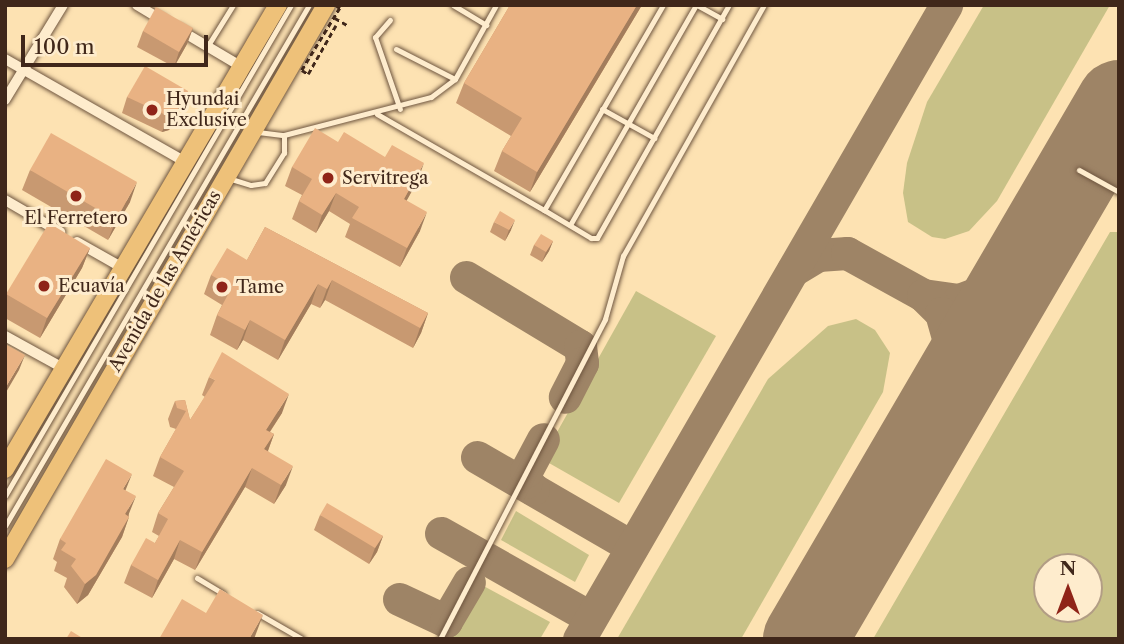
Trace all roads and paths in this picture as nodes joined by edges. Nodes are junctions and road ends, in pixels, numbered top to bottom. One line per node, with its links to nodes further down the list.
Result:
1 (63, 5): 23 (street)
2 (137, 5): 19 (street)
3 (233, 5): 19 (lane)
4 (278, 5): 22 (main road)
5 (291, 5): 44 (lane, Avenida de las Américas)
6 (309, 5): 45 (lane, Avenida de las Américas)
7 (326, 5): 30 (main road, Avenida de las Américas)
8 (336, 5): 16 (path, bridge)
9 (453, 5): 18 (lane)
10 (496, 5): 18 (lane)
11 (663, 5): 27 (lane)
12 (696, 5): 15 (lane); 29 (lane)
13 (729, 5): 15 (lane)
14 (764, 5): 51 (lane)
15 (722, 19): 32 (lane)
16 (339, 20)
17 (390, 20): 26 (lane)
18 (486, 25): 24 (lane)
19 (207, 47): 22 (street)
20 (396, 49): 24 (lane)
21 (5, 59): 23 (street)
22 (242, 67): 33 (main road)
23 (23, 69): 25 (street); 33 (street)
24 (455, 79): 26 (lane)
25 (5, 100)
26 (400, 109): 28 (lane)
27 (602, 109): 29 (lane); 38 (lane)
28 (376, 114): 31 (lane); 38 (lane)
29 (628, 124): 32 (lane); 39 (lane)
30 (251, 132): 31 (lane); 35 (main road, Avenida de las Américas)
31 (284, 135): 35 (lane)
32 (654, 138): 39 (lane)
33 (184, 161): 40 (main road)
34 (1079, 170): 36 (lane)
35 (225, 177): 46 (main road, Avenida de las Américas)
36 (1119, 192)
37 (5, 200): 40 (street)
38 (544, 210): 39 (lane)
39 (570, 225)
40 (121, 267): 42 (main road)
41 (5, 336): 42 (street)
42 (63, 368): 43 (main road)
43 (5, 469)
44 (5, 496)
45 (5, 526)
46 (5, 558)
47 (197, 578): 48 (lane)
48 (232, 598)
49 (244, 605): 50 (lane)
50 (302, 639)
51 (440, 639)

